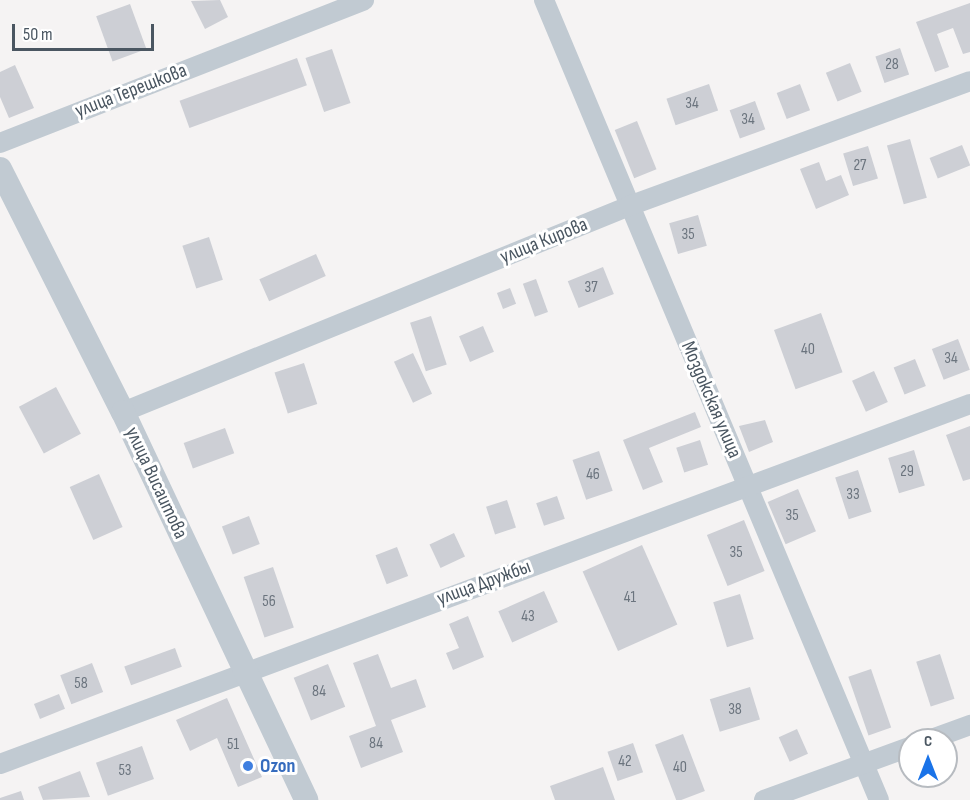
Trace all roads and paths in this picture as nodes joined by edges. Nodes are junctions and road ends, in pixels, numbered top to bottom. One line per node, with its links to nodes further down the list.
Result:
1 (364, 0): 4 (street, улица Терешкова)
2 (544, 0): 6 (street, Моздокская улица)
3 (970, 81): 6 (street, улица Кирова)
4 (0, 143)
5 (0, 169): 8 (street, улица Висаитова)
6 (629, 206): 8 (street, улица Кирова); 9 (street, Моздокская улица)
7 (970, 405): 9 (street, улица Дружбы)
8 (123, 412): 10 (street, улица Висаитова)
9 (747, 487): 10 (street, улица Дружбы); 13 (street, Моздокская улица)
10 (245, 670): 12 (street, улица Дружбы); 14 (street, улица Висаитова)
11 (898, 752): 13 (street)
12 (0, 764)
13 (862, 765): 15 (street); 16 (street, Моздокская улица)
14 (306, 800)
15 (764, 800)
16 (879, 800)

